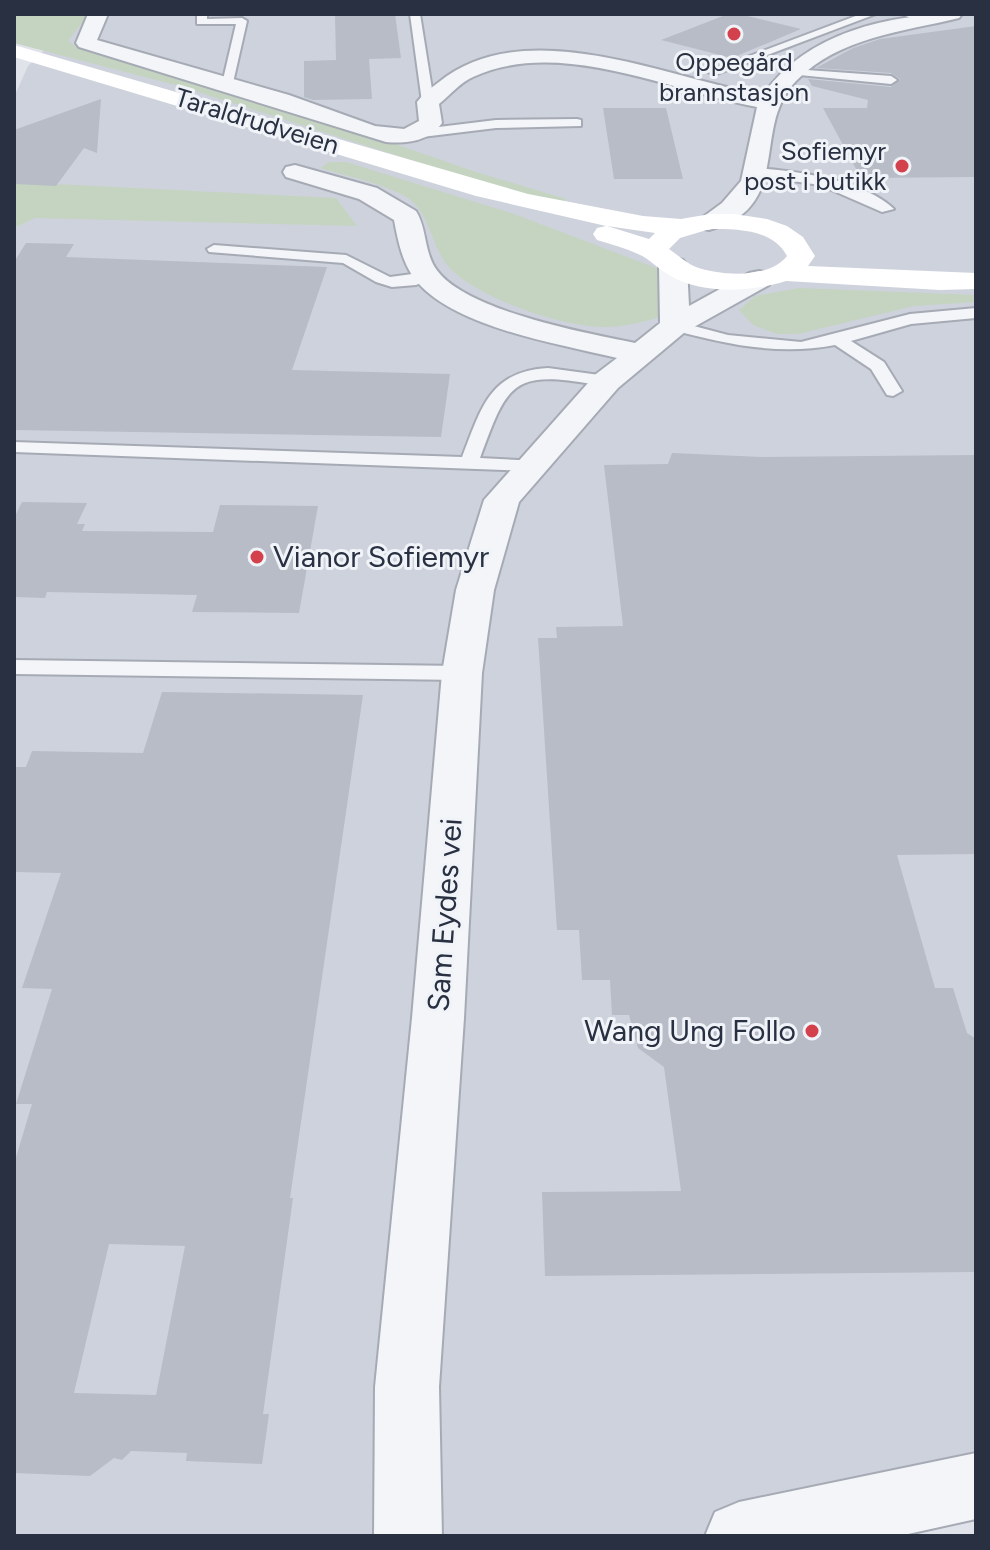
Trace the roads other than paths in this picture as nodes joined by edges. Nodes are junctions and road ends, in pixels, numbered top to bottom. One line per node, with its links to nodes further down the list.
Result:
1 (98, 14): 12 (street)
2 (202, 14): 12 (lane)
3 (415, 14): 13 (lane)
4 (871, 14): 8 (lane)
5 (952, 14): 6 (street)
6 (913, 17): 9 (street)
7 (14, 51): 19 (main road, Taraldrudveien)
8 (756, 56): 9 (lane); 10 (lane)
9 (796, 69): 11 (lane); 14 (street)
10 (713, 72)
11 (891, 80)
12 (228, 84): 16 (street)
13 (428, 102): 14 (street); 16 (street)
14 (769, 103): 18 (street)
15 (577, 123): 16 (lane)
16 (422, 133)
17 (295, 172): 27 (street)
18 (756, 178): 20 (lane); 21 (street); 22 (street)
19 (498, 195): 21 (main road, Taraldrudveien); 24 (main road, Taraldrudveien)
20 (887, 209)
21 (696, 224): 22 (main road, Taraldrudveien); 24 (main road)
22 (786, 237): 25 (main road); 26 (main road)
23 (214, 249): 27 (lane)
24 (667, 260): 26 (main road, Taraldrudveien); 31 (street)
25 (976, 274)
26 (771, 276): 28 (main road); 31 (street, Sam Eydes vei)
27 (427, 277): 31 (street)
28 (976, 281)
29 (976, 313): 30 (lane)
30 (838, 340): 31 (lane); 32 (lane)
31 (641, 353): 34 (lane); 35 (street, Sam Eydes vei)
32 (893, 391)
33 (14, 447): 34 (lane)
34 (470, 461): 35 (lane)
35 (532, 465): 37 (street, Sam Eydes vei)
36 (14, 667): 37 (lane)
37 (462, 673): 39 (street, Sam Eydes vei)
38 (976, 1486): 40 (street)
39 (408, 1536)
40 (739, 1536)

